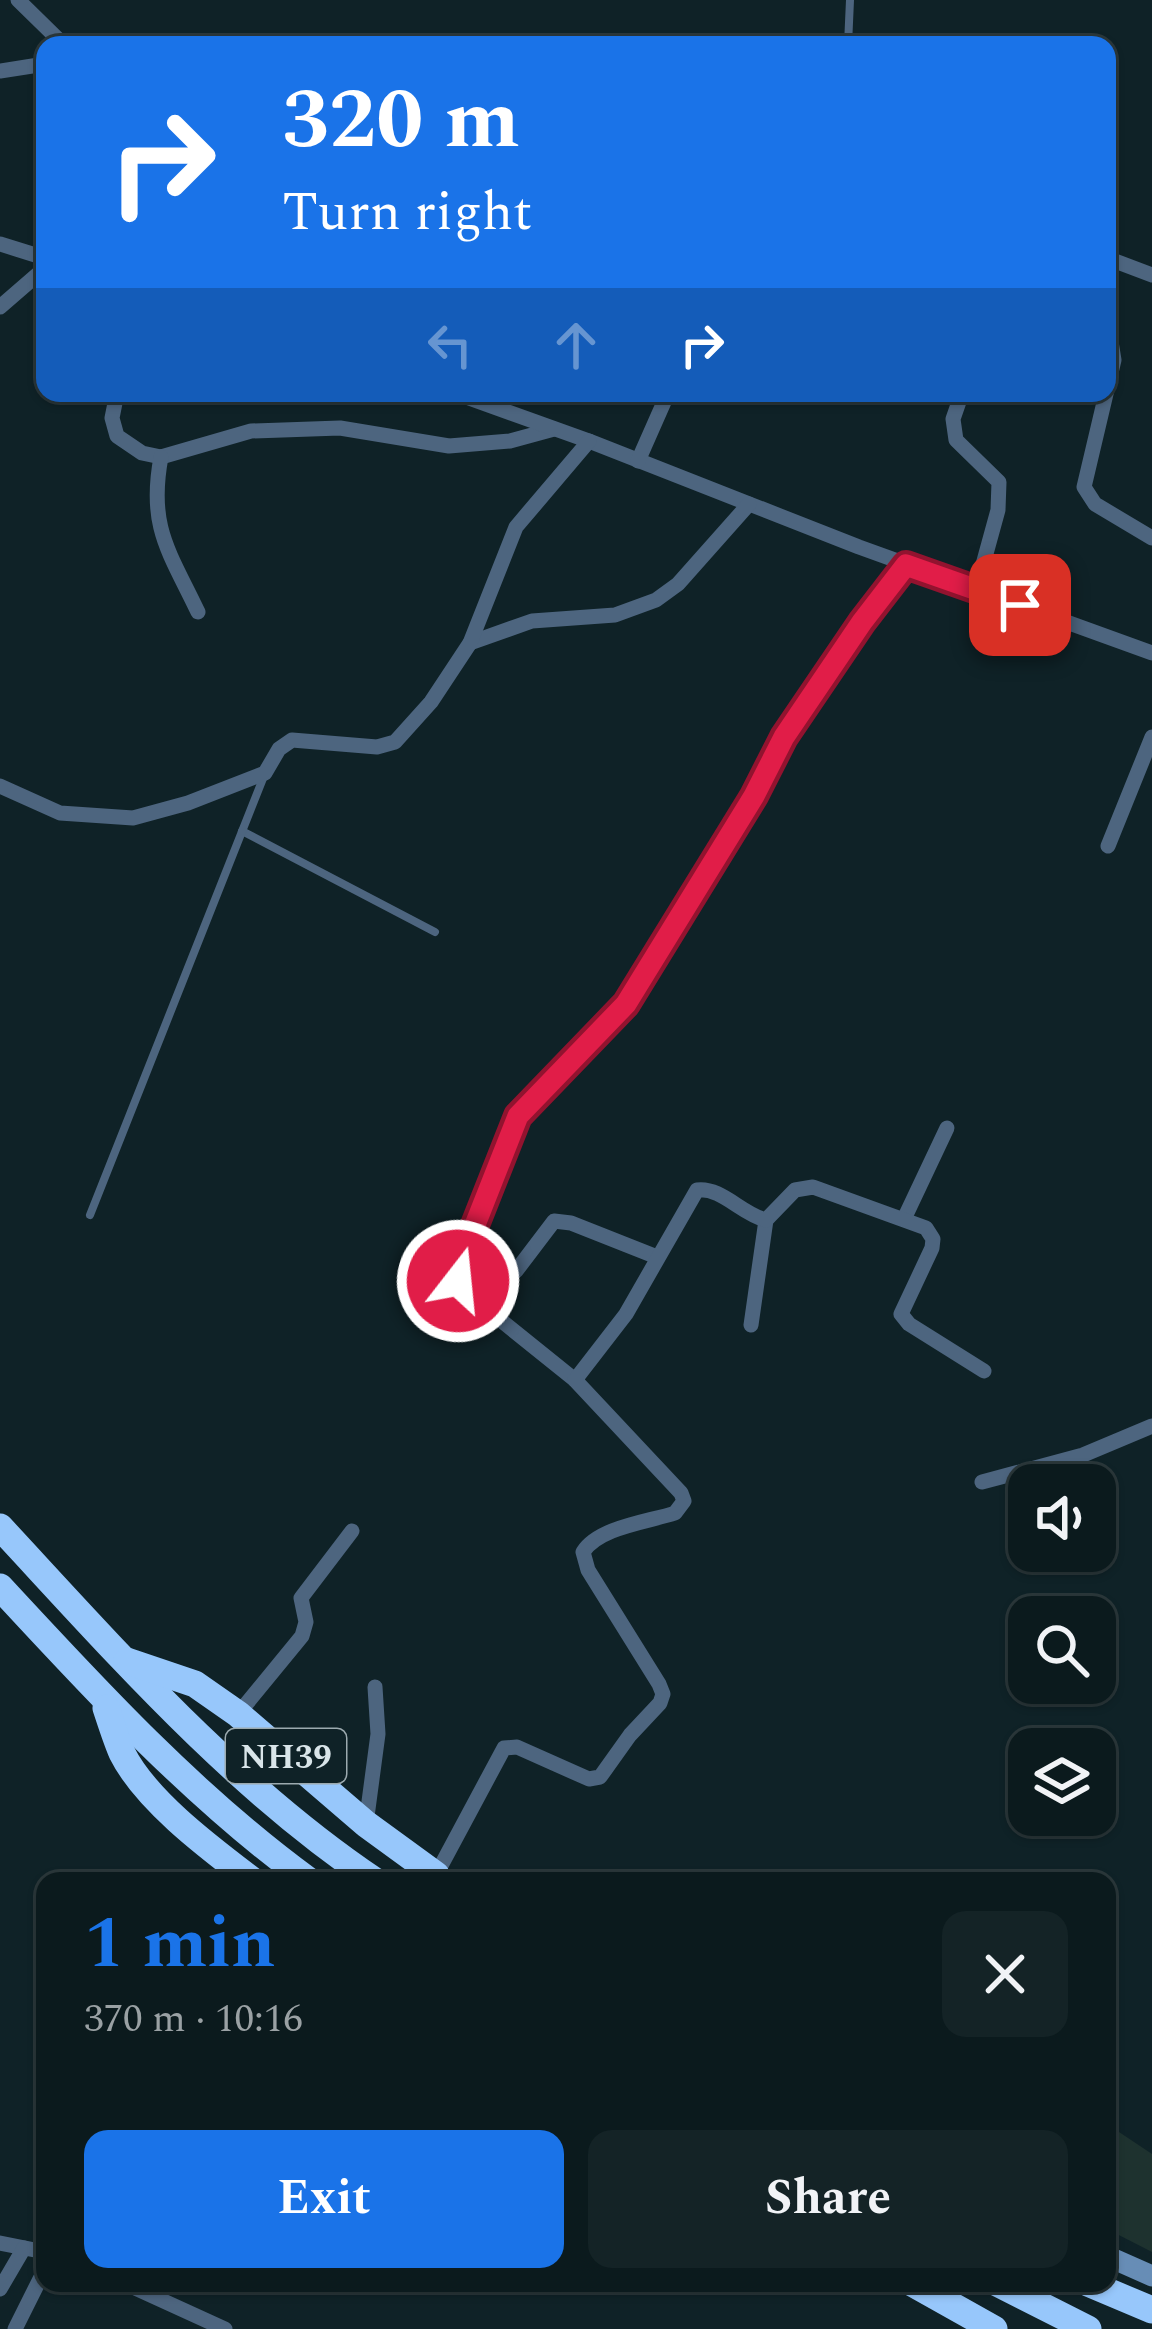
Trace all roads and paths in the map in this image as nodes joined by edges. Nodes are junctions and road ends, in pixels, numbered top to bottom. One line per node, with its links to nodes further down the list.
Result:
1 (18, 0): 3 (street)
2 (850, 0): 4 (lane)
3 (55, 36)
4 (848, 36)
5 (36, 65): 6 (street)
6 (0, 70)
7 (0, 244): 8 (street)
8 (36, 255)
9 (1116, 261): 10 (street)
10 (1152, 275)
11 (36, 276): 12 (street)
12 (0, 307)
13 (115, 402): 20 (street)
14 (481, 402): 18 (street)
15 (664, 402): 21 (street)
16 (959, 402): 25 (street)
17 (1104, 402): 23 (street)
18 (555, 428): 19 (street); 20 (street)
19 (589, 441): 21 (street); 27 (street)
20 (161, 458): 26 (street)
21 (638, 461): 22 (street)
22 (749, 505): 24 (street); 27 (street)
23 (1152, 538)
24 (906, 565): 25 (street); 43 (street)
25 (976, 590): 28 (street)
26 (198, 612)
27 (470, 643): 30 (street)
28 (1152, 653)
29 (1152, 737): 33 (street)
30 (265, 773): 31 (street); 32 (lane)
31 (0, 786)
32 (242, 831): 34 (lane); 36 (lane)
33 (1108, 846)
34 (435, 932)
35 (947, 1128): 38 (street)
36 (90, 1215)
37 (766, 1220): 38 (street); 39 (street); 41 (street)
38 (904, 1220): 42 (street)
39 (657, 1257): 40 (street); 43 (street)
40 (516, 1270)
41 (751, 1325)
42 (984, 1371)
43 (575, 1380): 58 (street)
44 (1152, 1426): 45 (street)
45 (982, 1482)
46 (0, 1527): 49 (highway)
47 (352, 1531): 52 (street)
48 (0, 1587): 51 (highway)
49 (124, 1660): 52 (highway, NH39); 56 (highway)
50 (375, 1687): 53 (street)
51 (103, 1698): 54 (highway); 55 (highway)
52 (238, 1714): 53 (highway, NH39)
53 (365, 1824): 57 (highway, NH39)
54 (241, 1872)
55 (298, 1872)
56 (362, 1872)
57 (433, 1872)
58 (445, 1872)
59 (0, 2243): 60 (street)
60 (24, 2248): 61 (street); 65 (street)
61 (36, 2250)
62 (1116, 2260): 63 (street)
63 (1152, 2276)
64 (36, 2287): 73 (street)
65 (0, 2289)
66 (144, 2292): 70 (street)
67 (928, 2292): 76 (highway)
68 (1015, 2292): 72 (highway)
69 (1107, 2292): 71 (highway)
70 (181, 2309): 74 (street); 75 (street)
71 (1152, 2310)
72 (1085, 2328)
73 (15, 2329)
74 (170, 2329)
75 (224, 2329)
76 (994, 2329)

